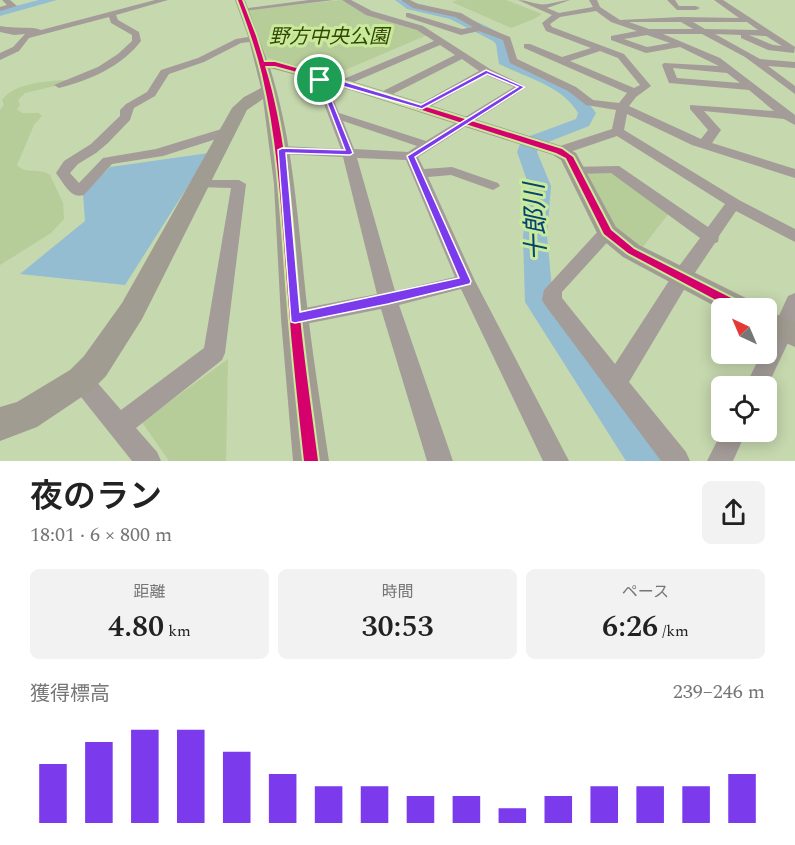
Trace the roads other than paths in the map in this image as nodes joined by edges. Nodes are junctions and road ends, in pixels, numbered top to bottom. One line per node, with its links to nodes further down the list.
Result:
1 (7, 0): 10 (street); 19 (street)
2 (164, 0): 20 (street)
3 (330, 0): 11 (street)
4 (405, 0): 27 (street)
5 (522, 0): 17 (street)
6 (566, 0): 17 (street)
7 (695, 0): 18 (street)
8 (707, 0): 9 (street)
9 (718, 0): 18 (street)
10 (0, 2)
11 (298, 2): 13 (street)
12 (349, 2): 14 (street); 34 (street)
13 (267, 3): 15 (street)
14 (372, 3): 27 (street)
15 (242, 4): 33 (street)
16 (595, 4): 21 (street); 23 (street)
17 (541, 7): 21 (street)
18 (733, 8): 24 (street)
19 (0, 9)
20 (112, 13): 25 (street); 50 (street)
21 (558, 15): 32 (street)
22 (681, 19): 23 (street); 24 (street); 28 (street)
23 (614, 20): 29 (street)
24 (749, 20): 31 (street)
25 (56, 28): 26 (street); 40 (street)
26 (0, 29)
27 (476, 29): 37 (street)
28 (701, 31): 29 (street); 30 (street); 43 (street)
29 (647, 32): 35 (street); 35 (street)
30 (735, 32): 31 (street); 31 (street)
31 (766, 33)
32 (569, 36): 36 (street); 38 (street)
33 (254, 39): 44 (street); 63 (street)
34 (441, 40): 39 (street); 49 (street)
35 (682, 44): 41 (street)
36 (527, 46): 37 (street); 42 (street)
37 (510, 48): 59 (street)
38 (601, 48): 42 (street); 54 (street)
39 (461, 56): 46 (street); 55 (street)
40 (0, 57)
41 (717, 60): 43 (street); 47 (street)
42 (560, 61): 54 (street)
43 (757, 62): 45 (street); 53 (street)
44 (263, 64): 48 (street); 52 (street)
45 (795, 65)
46 (486, 71): 58 (street); 62 (street)
47 (730, 71): 51 (street); 51 (street)
48 (324, 78): 49 (street); 60 (street)
49 (343, 83): 55 (street)
50 (59, 85)
51 (752, 87): 56 (street)
52 (270, 89): 63 (street); 67 (street)
53 (795, 91)
54 (634, 92): 59 (street)
55 (383, 95): 58 (street)
56 (767, 100): 57 (street); 61 (street)
57 (795, 101)
58 (422, 107): 62 (street)
59 (621, 107): 64 (street); 65 (street)
60 (335, 117): 66 (street); 69 (street)
61 (790, 118): 65 (street)
62 (468, 121): 66 (street); 68 (street)
63 (228, 131): 74 (street)
64 (618, 131): 68 (street); 76 (street)
65 (704, 144): 73 (street)
66 (429, 146): 70 (street)
67 (282, 150): 69 (street); 85 (street)
68 (560, 151): 71 (street)
69 (350, 153): 70 (street); 83 (street)
70 (411, 156): 72 (street)
71 (575, 170): 77 (street); 79 (street)
72 (419, 174): 75 (street); 81 (street)
73 (795, 174)
74 (200, 184): 88 (street); 91 (street)
75 (493, 186)
76 (734, 203): 78 (street); 79 (street)
77 (607, 232): 80 (street); 89 (street)
78 (795, 236)
79 (712, 238): 80 (street)
80 (681, 278): 82 (street); 89 (street)
81 (466, 281): 83 (street); 96 (street)
82 (721, 298)
83 (388, 300): 85 (street); 95 (street)
84 (795, 301): 86 (street)
85 (295, 318): 94 (street)
86 (782, 328): 87 (street)
87 (761, 376)
88 (81, 380): 90 (street); 91 (street)
89 (616, 383): 97 (street)
90 (0, 424)
91 (120, 425): 93 (street)
92 (729, 442): 98 (street)
93 (148, 461)
94 (311, 461)
95 (440, 461)
96 (556, 461)
97 (678, 461)
98 (720, 461)

